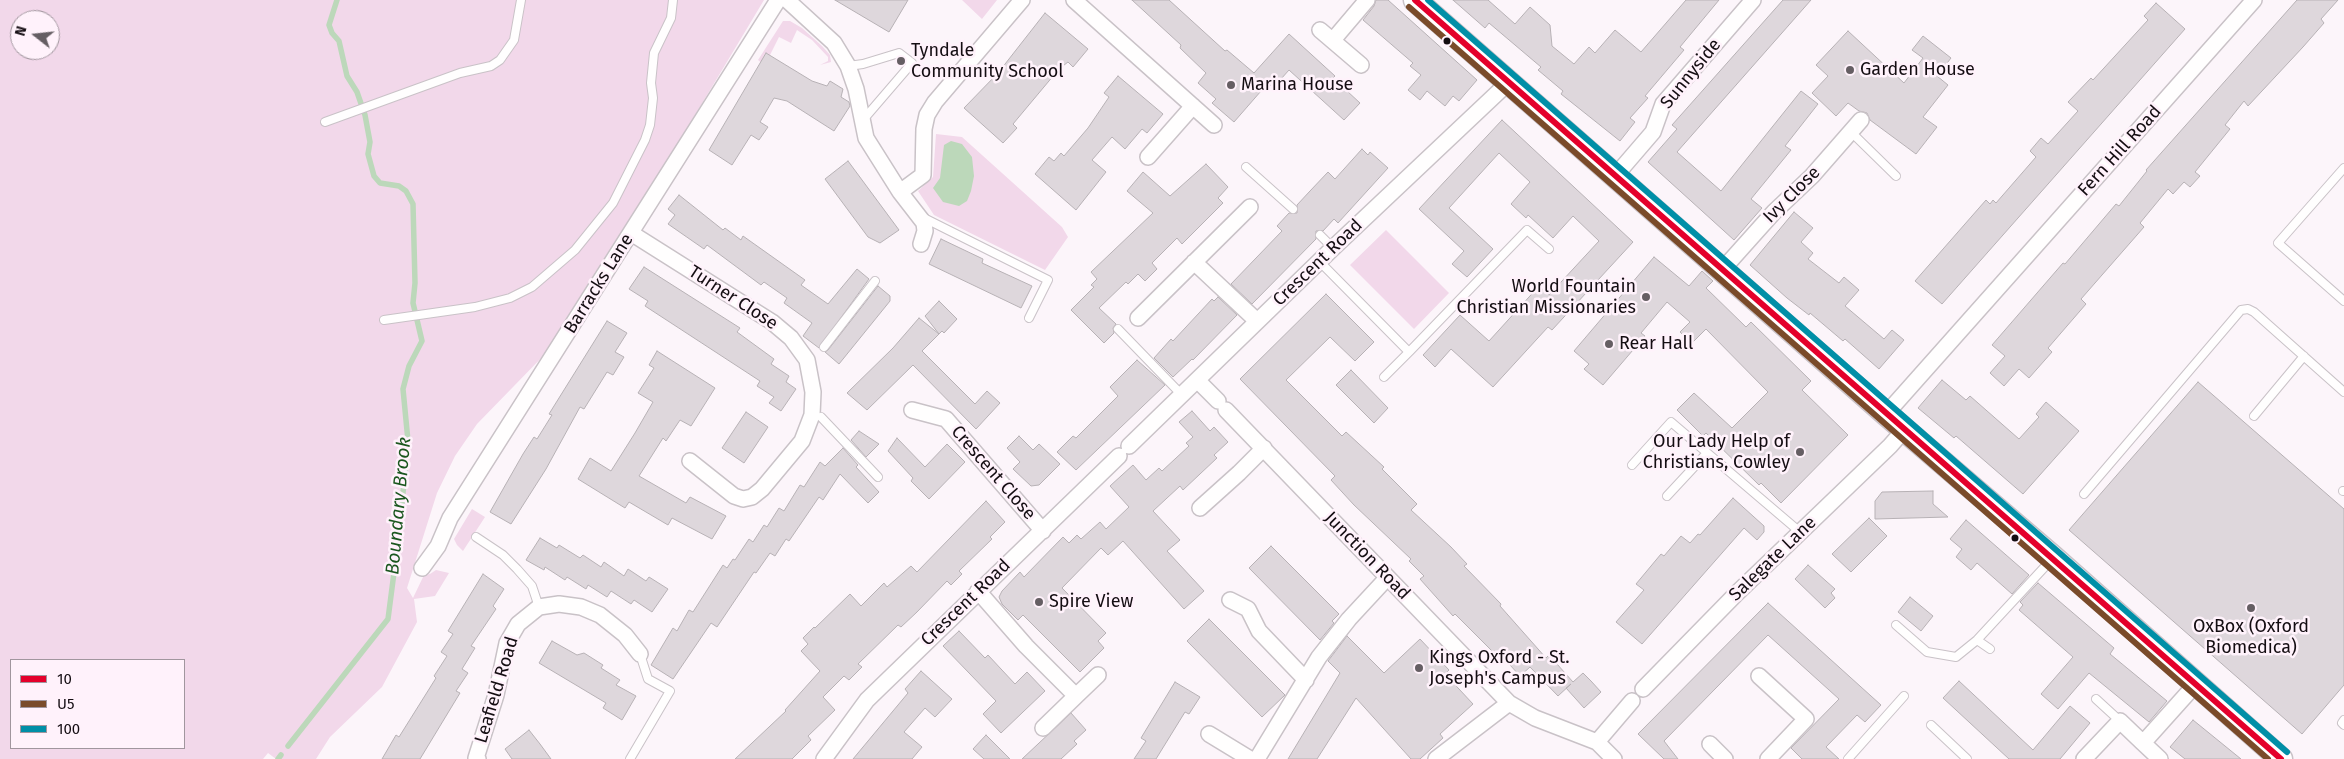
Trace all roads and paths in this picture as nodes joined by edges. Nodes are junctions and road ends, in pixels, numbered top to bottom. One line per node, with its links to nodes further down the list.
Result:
1 (521, 0): 19 (lane)
2 (673, 0): 43 (lane)
3 (778, 0): 31 (street, Barracks Lane)
4 (788, 0): 14 (street)
5 (1022, 0): 27 (street)
6 (1074, 0): 16 (street)
7 (1367, 0): 12 (street)
8 (1415, 0): 15 (main road)
9 (1753, 0): 25 (street, Sunnyside)
10 (2254, 0): 54 (street, Fern Hill Road)
11 (1320, 30): 12 (street)
12 (1333, 40): 13 (street)
13 (1361, 65)
14 (848, 66): 17 (street); 17 (lane)
15 (1509, 82): 25 (main road); 34 (street, Crescent Road)
16 (1193, 106): 20 (street); 22 (street)
17 (862, 120): 27 (street)
18 (1861, 120): 21 (street, Ivy Close)
19 (325, 122)
20 (1214, 125)
21 (1850, 132): 26 (lane); 38 (street, Ivy Close)
22 (1148, 157)
23 (1246, 167): 29 (lane)
24 (2344, 168): 40 (lane)
25 (1616, 175): 38 (main road)
26 (1896, 176)
27 (900, 192): 30 (street)
28 (1250, 206): 37 (street)
29 (1292, 209)
30 (918, 215): 33 (street); 41 (lane)
31 (631, 233): 60 (street, Turner Close); 70 (street, Barracks Lane)
32 (1320, 234): 34 (lane)
33 (920, 244)
34 (1333, 248): 36 (street, Crescent Road)
35 (1549, 249): 47 (lane)
36 (1319, 261): 44 (street, Crescent Road); 47 (lane)
37 (1194, 262): 42 (street); 44 (street)
38 (1724, 269): 54 (main road)
39 (875, 281): 46 (lane)
40 (2344, 301)
41 (1029, 318)
42 (1138, 318)
43 (387, 319)
44 (1257, 321): 50 (street, Crescent Road)
45 (1118, 329): 52 (lane)
46 (824, 347)
47 (1409, 352): 49 (lane)
48 (2304, 356): 51 (lane); 55 (lane); 63 (lane)
49 (1384, 377)
50 (1197, 380): 52 (street, Crescent Road); 58 (street, Junction Road)
51 (2344, 392)
52 (1181, 394): 66 (street, Crescent Road)
53 (912, 410): 66 (street, Crescent Close)
54 (1886, 414): 57 (main road)
55 (2254, 416)
56 (821, 417): 62 (lane)
57 (1904, 430): 67 (street, Salegate Lane); 69 (main road)
58 (1264, 448): 65 (street); 71 (street, Junction Road)
59 (1707, 453): 61 (lane); 64 (lane); 67 (lane)
60 (690, 461)
61 (1632, 465)
62 (878, 477)
63 (2084, 494)
64 (1667, 496)
65 (1200, 508)
66 (1043, 530): 72 (street, Crescent Road)
67 (1800, 532): 83 (street, Salegate Lane)
68 (476, 537): 74 (lane)
69 (2053, 557): 76 (lane); 82 (main road)
70 (422, 568)
71 (1387, 578): 81 (street); 88 (street, Junction Road)
72 (978, 591): 84 (street); 100 (street, Crescent Road)
73 (1230, 600): 81 (street)
74 (539, 607): 78 (street); 98 (street, Leafield Road)
75 (1896, 625): 76 (lane)
76 (1977, 640): 77 (lane)
77 (1990, 649)
78 (640, 654): 99 (lane)
79 (1098, 675): 84 (street)
80 (1759, 676): 106 (street)
81 (1306, 680): 102 (street)
82 (2195, 685): 96 (street); 111 (main road)
83 (1643, 690)
84 (1076, 696): 93 (street)
85 (1904, 696): 107 (lane)
86 (2096, 699): 90 (lane)
87 (1632, 701): 95 (street)
88 (1509, 703): 95 (street, Junction Road); 103 (street)
89 (2344, 720): 92 (lane)
90 (2120, 721): 96 (street); 109 (street)
91 (1930, 725): 108 (lane)
92 (2344, 725)
93 (1044, 728)
94 (1210, 734): 101 (street)
95 (1597, 742): 104 (street)
96 (2143, 743): 110 (street)
97 (1710, 744): 105 (street)
98 (476, 759)
99 (630, 759)
100 (824, 759)
101 (1250, 759)
102 (1257, 759)
103 (1436, 759)
104 (1614, 759)
105 (1724, 759)
106 (1768, 759)
107 (1848, 759)
108 (1967, 759)
109 (2084, 759)
110 (2160, 759)
111 (2281, 759)

